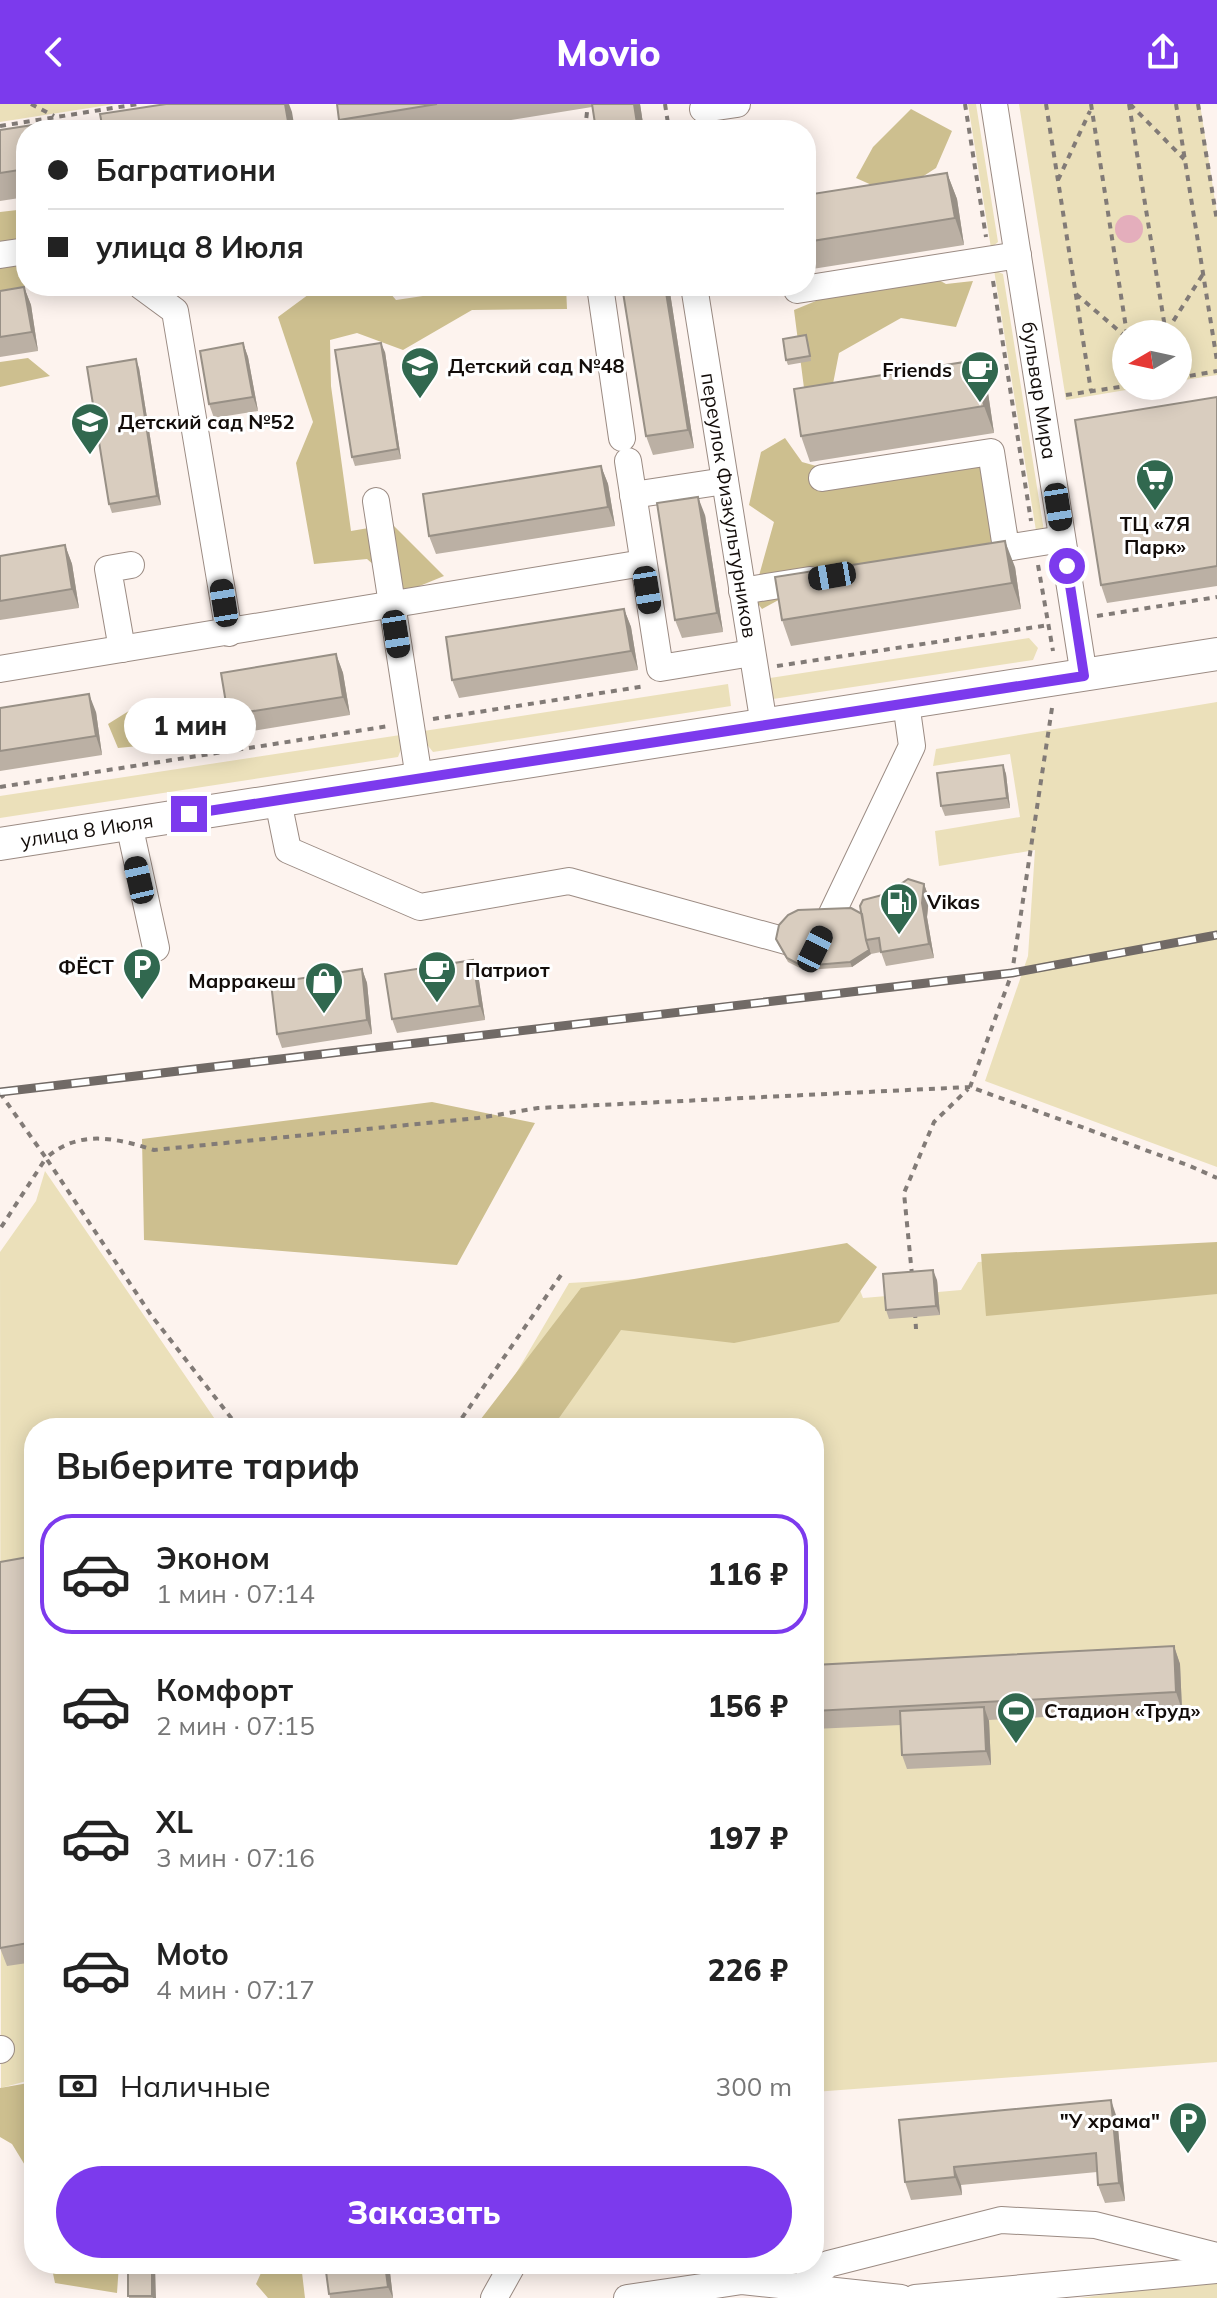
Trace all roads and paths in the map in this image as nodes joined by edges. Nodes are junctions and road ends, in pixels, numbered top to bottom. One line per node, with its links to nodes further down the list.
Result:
1 (31, 104): 13 (path)
2 (138, 104): 13 (path)
3 (737, 104): 11 (street)
4 (965, 104): 20 (path)
5 (994, 104): 19 (street, бульвар Мира)
6 (1046, 104): 17 (path)
7 (1129, 104): 16 (path); 28 (path)
8 (1176, 104): 16 (path)
9 (1198, 104): 18 (path)
10 (1091, 107): 17 (path); 27 (path)
11 (703, 109)
12 (587, 112): 15 (path)
13 (57, 117): 14 (path)
14 (38, 120)
15 (586, 120)
16 (1185, 160): 21 (path)
17 (1058, 180): 23 (path)
18 (1217, 221)
19 (1018, 255): 20 (street); 41 (street, бульвар Мира)
20 (990, 260): 22 (street); 42 (path)
21 (1203, 274): 29 (path); 31 (path)
22 (816, 287)
23 (1076, 294): 30 (path); 36 (path)
24 (155, 296): 51 (street)
25 (602, 296): 39 (street)
26 (696, 296): 38 (street, переулок Физкультурников)
27 (1124, 320)
28 (1164, 320)
29 (1174, 320)
30 (1112, 324)
31 (1217, 361)
32 (1217, 371): 33 (path)
33 (1192, 375)
34 (1063, 380): 36 (path)
35 (1112, 388): 36 (path)
36 (1091, 391)
37 (822, 478): 42 (street)
38 (725, 481): 39 (street); 46 (street, переулок Физкультурников)
39 (633, 495): 43 (street)
40 (376, 501): 48 (street)
41 (1062, 539): 42 (street); 49 (street, бульвар Мира)
42 (1035, 543): 50 (path)
43 (643, 563): 48 (street); 54 (street)
44 (131, 565): 52 (street)
45 (832, 576): 46 (street)
46 (742, 591): 54 (street, переулок Физкультурников)
47 (1217, 597): 49 (path)
48 (392, 605): 51 (street); 59 (street)
49 (1075, 620): 50 (path); 56 (street, бульвар Мира)
50 (1049, 625): 54 (path); 56 (path)
51 (229, 633): 52 (street)
52 (122, 649): 55 (street)
53 (1217, 654): 56 (main road, улица 8 Июля)
54 (754, 661): 60 (street, переулок Физкультурников)
55 (0, 669)
56 (1071, 678): 58 (main road, улица 8 Июля); 67 (path)
57 (661, 684): 59 (path)
58 (906, 703): 60 (main road, улица 8 Июля); 63 (street)
59 (411, 723): 61 (street); 62 (path)
60 (764, 725): 61 (main road, улица 8 Июля)
61 (419, 778): 63 (main road, улица 8 Июля)
62 (0, 787)
63 (278, 801): 64 (main road, улица 8 Июля)
64 (129, 824): 65 (main road, улица 8 Июля); 66 (street)
65 (0, 844)
66 (156, 948)
67 (970, 1087): 69 (path); 70 (path); 73 (path)
68 (0, 1093): 69 (path)
69 (46, 1158): 71 (path); 76 (path)
70 (1217, 1178)
71 (0, 1229)
72 (561, 1275): 77 (path)
73 (912, 1282)
74 (914, 1297): 75 (path)
75 (916, 1329)
76 (231, 1418)
77 (462, 1418)
78 (824, 2267): 79 (street)
79 (1216, 2270): 86 (street)
80 (507, 2274): 83 (street)
81 (816, 2274): 82 (street)
82 (801, 2287): 84 (street); 85 (street)
83 (494, 2298)
84 (627, 2298)
85 (901, 2298)
86 (915, 2298)

